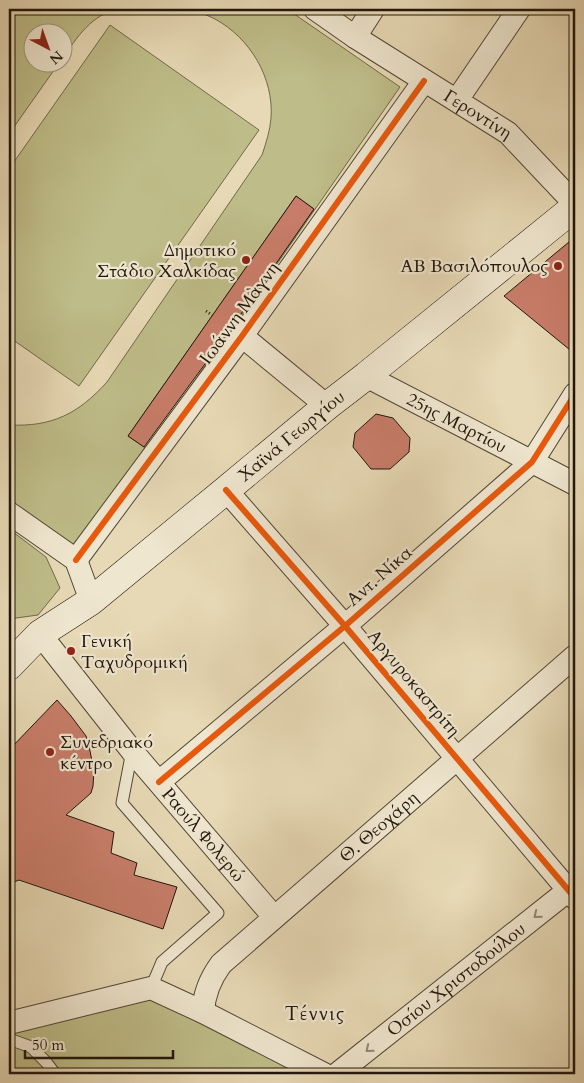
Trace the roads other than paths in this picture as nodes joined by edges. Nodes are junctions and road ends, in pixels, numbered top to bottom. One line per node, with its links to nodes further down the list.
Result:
1 (315, 9): 4 (street, Γεροντίνη)
2 (373, 9): 4 (street)
3 (519, 9): 6 (street)
4 (355, 37): 5 (street, Γεροντίνη)
5 (424, 81): 6 (street, Γεροντίνη); 8 (street, Ιωάννη Μὰγνη)
6 (457, 100): 7 (street, Γεροντίνη)
7 (575, 206): 9 (main road, Χαϊνά Γεωργίου)
8 (242, 336): 11 (street); 16 (street, Ιωάννη Μὰγνη)
9 (366, 376): 11 (main road, Χαϊνά Γεωργίου); 12 (street, 25ης Μαρτίου)
10 (575, 394): 12 (street, Αντ. Νίκα)
11 (327, 406): 14 (main road, Χαϊνά Γεωργίου)
12 (532, 462): 13 (street, 25ης Μαρτίου); 18 (street, Αντ. Νίκα)
13 (575, 484)
14 (226, 490): 17 (main road, Χαϊνά Γεωργίου); 18 (street, Αργυροκαστρίτη)
15 (9, 513): 16 (street)
16 (76, 560): 17 (street)
17 (91, 601): 19 (main road, Χαϊνά Γεωργίου)
18 (345, 626): 23 (street, Αργυροκαστρίτη); 24 (street, Αντ. Νίκα)
19 (40, 634): 21 (main road, Χαϊνά Γεωργίου); 22 (street, Ραούλ Φολερώ)
20 (575, 656): 23 (street, Θ. Θεοχάρη)
21 (9, 666)
22 (132, 751): 24 (street, Ραούλ Φολερώ); 27 (lane)
23 (458, 758): 25 (street, Αργυροκαστρίτη); 26 (street, Θ. Θεοχάρη)
24 (159, 782): 26 (street, Ραούλ Φολερώ)
25 (573, 891): 33 (street, Οσίου Χριστοδούλου, one-way to 33)
26 (274, 917): 28 (street, Θ. Θεοχάρη)
27 (151, 988): 28 (street); 29 (street)
28 (203, 1012): 32 (street)
29 (9, 1023)
30 (9, 1039): 31 (lane)
31 (55, 1074)
32 (324, 1074)
33 (337, 1074)

